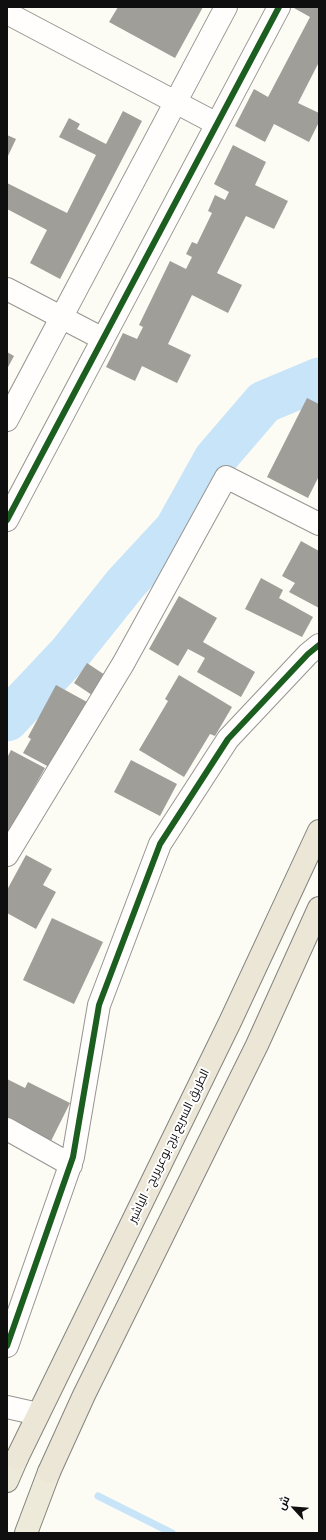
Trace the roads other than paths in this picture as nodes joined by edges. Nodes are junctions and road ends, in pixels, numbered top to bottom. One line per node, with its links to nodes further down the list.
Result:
1 (226, 7): 4 (street)
2 (279, 7): 5 (street)
3 (7, 13): 4 (street)
4 (176, 103): 5 (street); 7 (street)
5 (217, 124): 8 (street)
6 (7, 289): 7 (street)
7 (61, 318): 8 (street); 9 (street)
8 (103, 339): 11 (street)
9 (7, 420)
10 (317, 518): 14 (street)
11 (7, 520)
12 (319, 645): 17 (street)
13 (319, 831): 20 (highway, الطريق السريع برج بوعريريج - الياشير)
14 (7, 855)
15 (319, 908): 22 (highway)
16 (7, 1129): 17 (street)
17 (71, 1165): 18 (street)
18 (7, 1346)
19 (7, 1407): 20 (street)
20 (38, 1414): 21 (highway, الطريق السريع برج بوعريريج - الياشير)
21 (17, 1458): 23 (main road)
22 (49, 1472): 24 (main road)
23 (7, 1481)
24 (26, 1533)

